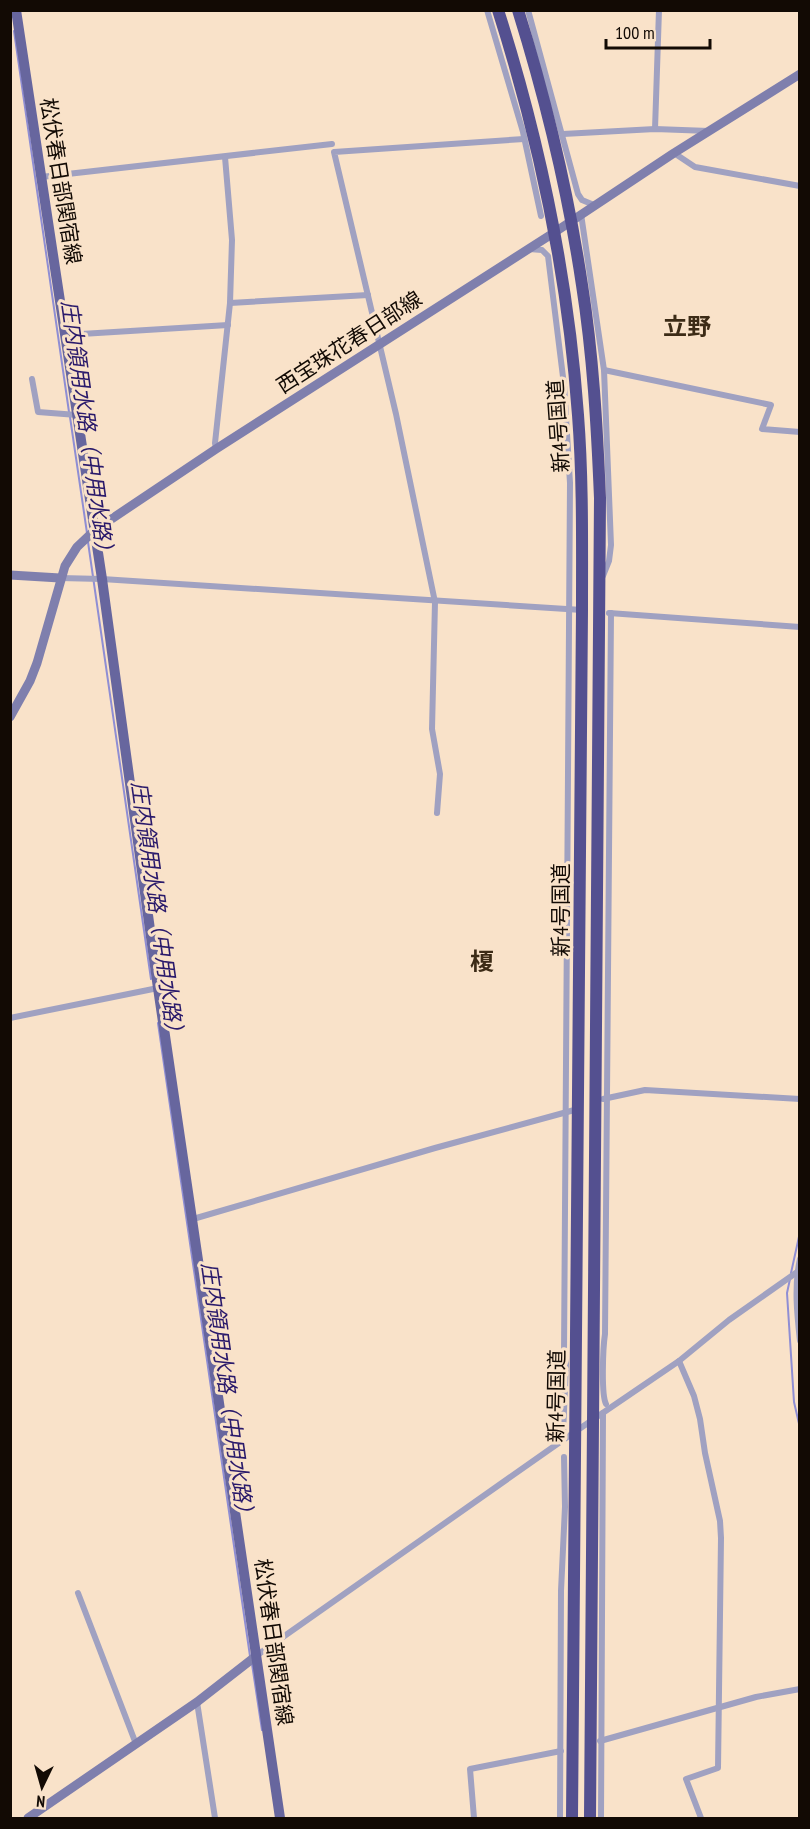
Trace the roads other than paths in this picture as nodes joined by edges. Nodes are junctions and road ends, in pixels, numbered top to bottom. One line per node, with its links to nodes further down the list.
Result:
1 (16, 10): 15 (main road, 松伏春日部関宿線)
2 (487, 10): 11 (street)
3 (498, 10): 17 (highway, 新4号国道)
4 (518, 10): 20 (highway, 新4号国道)
5 (528, 10): 10 (street)
6 (659, 10): 8 (street)
7 (800, 74): 9 (main road, 西宝珠花春日部線)
8 (655, 129): 9 (street); 10 (street)
9 (710, 131): 13 (main road, 西宝珠花春日部線)
10 (563, 134): 18 (street)
11 (524, 139): 17 (street); 24 (street)
12 (332, 144): 14 (street)
13 (674, 153): 16 (street); 18 (main road, 西宝珠花春日部線)
14 (225, 157): 15 (street); 25 (street)
15 (41, 177): 27 (main road, 松伏春日部関宿線)
16 (800, 186)
17 (542, 195): 19 (street); 21 (highway, 新4号国道)
18 (594, 205): 20 (main road, 西宝珠花春日部線)
19 (541, 216)
20 (576, 217): 21 (main road, 西宝珠花春日部線); 23 (highway, 新4号国道)
21 (555, 232): 22 (main road, 西宝珠花春日部線); 40 (highway, 新4号国道)
22 (529, 249): 28 (main road, 西宝珠花春日部線); 40 (street)
23 (583, 258): 29 (street); 38 (highway, 新4号国道)
24 (368, 295): 25 (street); 28 (street)
25 (230, 303): 26 (street)
26 (228, 325): 27 (street); 33 (street)
27 (65, 335): 31 (main road, 松伏春日部関宿線)
28 (378, 344): 33 (main road, 西宝珠花春日部線); 39 (street)
29 (604, 370): 32 (street); 38 (street)
30 (32, 378): 31 (street)
31 (77, 415): 34 (main road, 松伏春日部関宿線)
32 (800, 432)
33 (216, 449): 34 (main road, 西宝珠花春日部線)
34 (95, 530): 36 (main road, 西宝珠花春日部線); 37 (main road, 松伏春日部関宿線)
35 (10, 575): 36 (main road)
36 (60, 578): 37 (street); 43 (main road, 西宝珠花春日部線)
37 (102, 579): 39 (street); 45 (main road, 松伏春日部関宿線)
38 (600, 584): 41 (highway, 新4号国道)
39 (435, 602): 40 (street); 44 (street)
40 (576, 610): 49 (highway, 新4号国道)
41 (605, 612): 42 (street); 48 (highway, 新4号国道)
42 (800, 627)
43 (10, 717)
44 (436, 813)
45 (158, 988): 46 (street); 50 (main road, 松伏春日部関宿線)
46 (10, 1018)
47 (800, 1099): 48 (street)
48 (601, 1100): 54 (highway, 新4号国道)
49 (572, 1111): 50 (street); 58 (highway, 新4号国道)
50 (193, 1219): 62 (main road, 松伏春日部関宿線)
51 (800, 1260): 52 (street)
52 (798, 1271): 53 (street); 55 (street)
53 (800, 1341)
54 (598, 1360): 56 (street); 57 (highway, 新4号国道)
55 (679, 1361): 57 (street); 65 (street)
56 (606, 1404)
57 (598, 1417): 58 (street); 66 (highway, 新4号国道)
58 (569, 1433): 60 (highway, 新4号国道); 62 (street)
59 (564, 1456): 60 (street)
60 (570, 1499): 68 (street); 74 (highway, 新4号国道)
61 (78, 1593): 67 (street)
62 (256, 1656): 64 (main road); 71 (main road, 松伏春日部関宿線)
63 (800, 1689): 65 (street)
64 (196, 1702): 67 (main road); 70 (street)
65 (719, 1707): 66 (street); 77 (street)
66 (596, 1742): 75 (highway, 新4号国道); 76 (street)
67 (136, 1744): 69 (main road)
68 (561, 1751): 72 (street); 73 (street)
69 (28, 1818)
70 (215, 1818)
71 (280, 1818)
72 (474, 1818)
73 (560, 1818)
74 (572, 1818)
75 (590, 1818)
76 (601, 1818)
77 (701, 1818)

